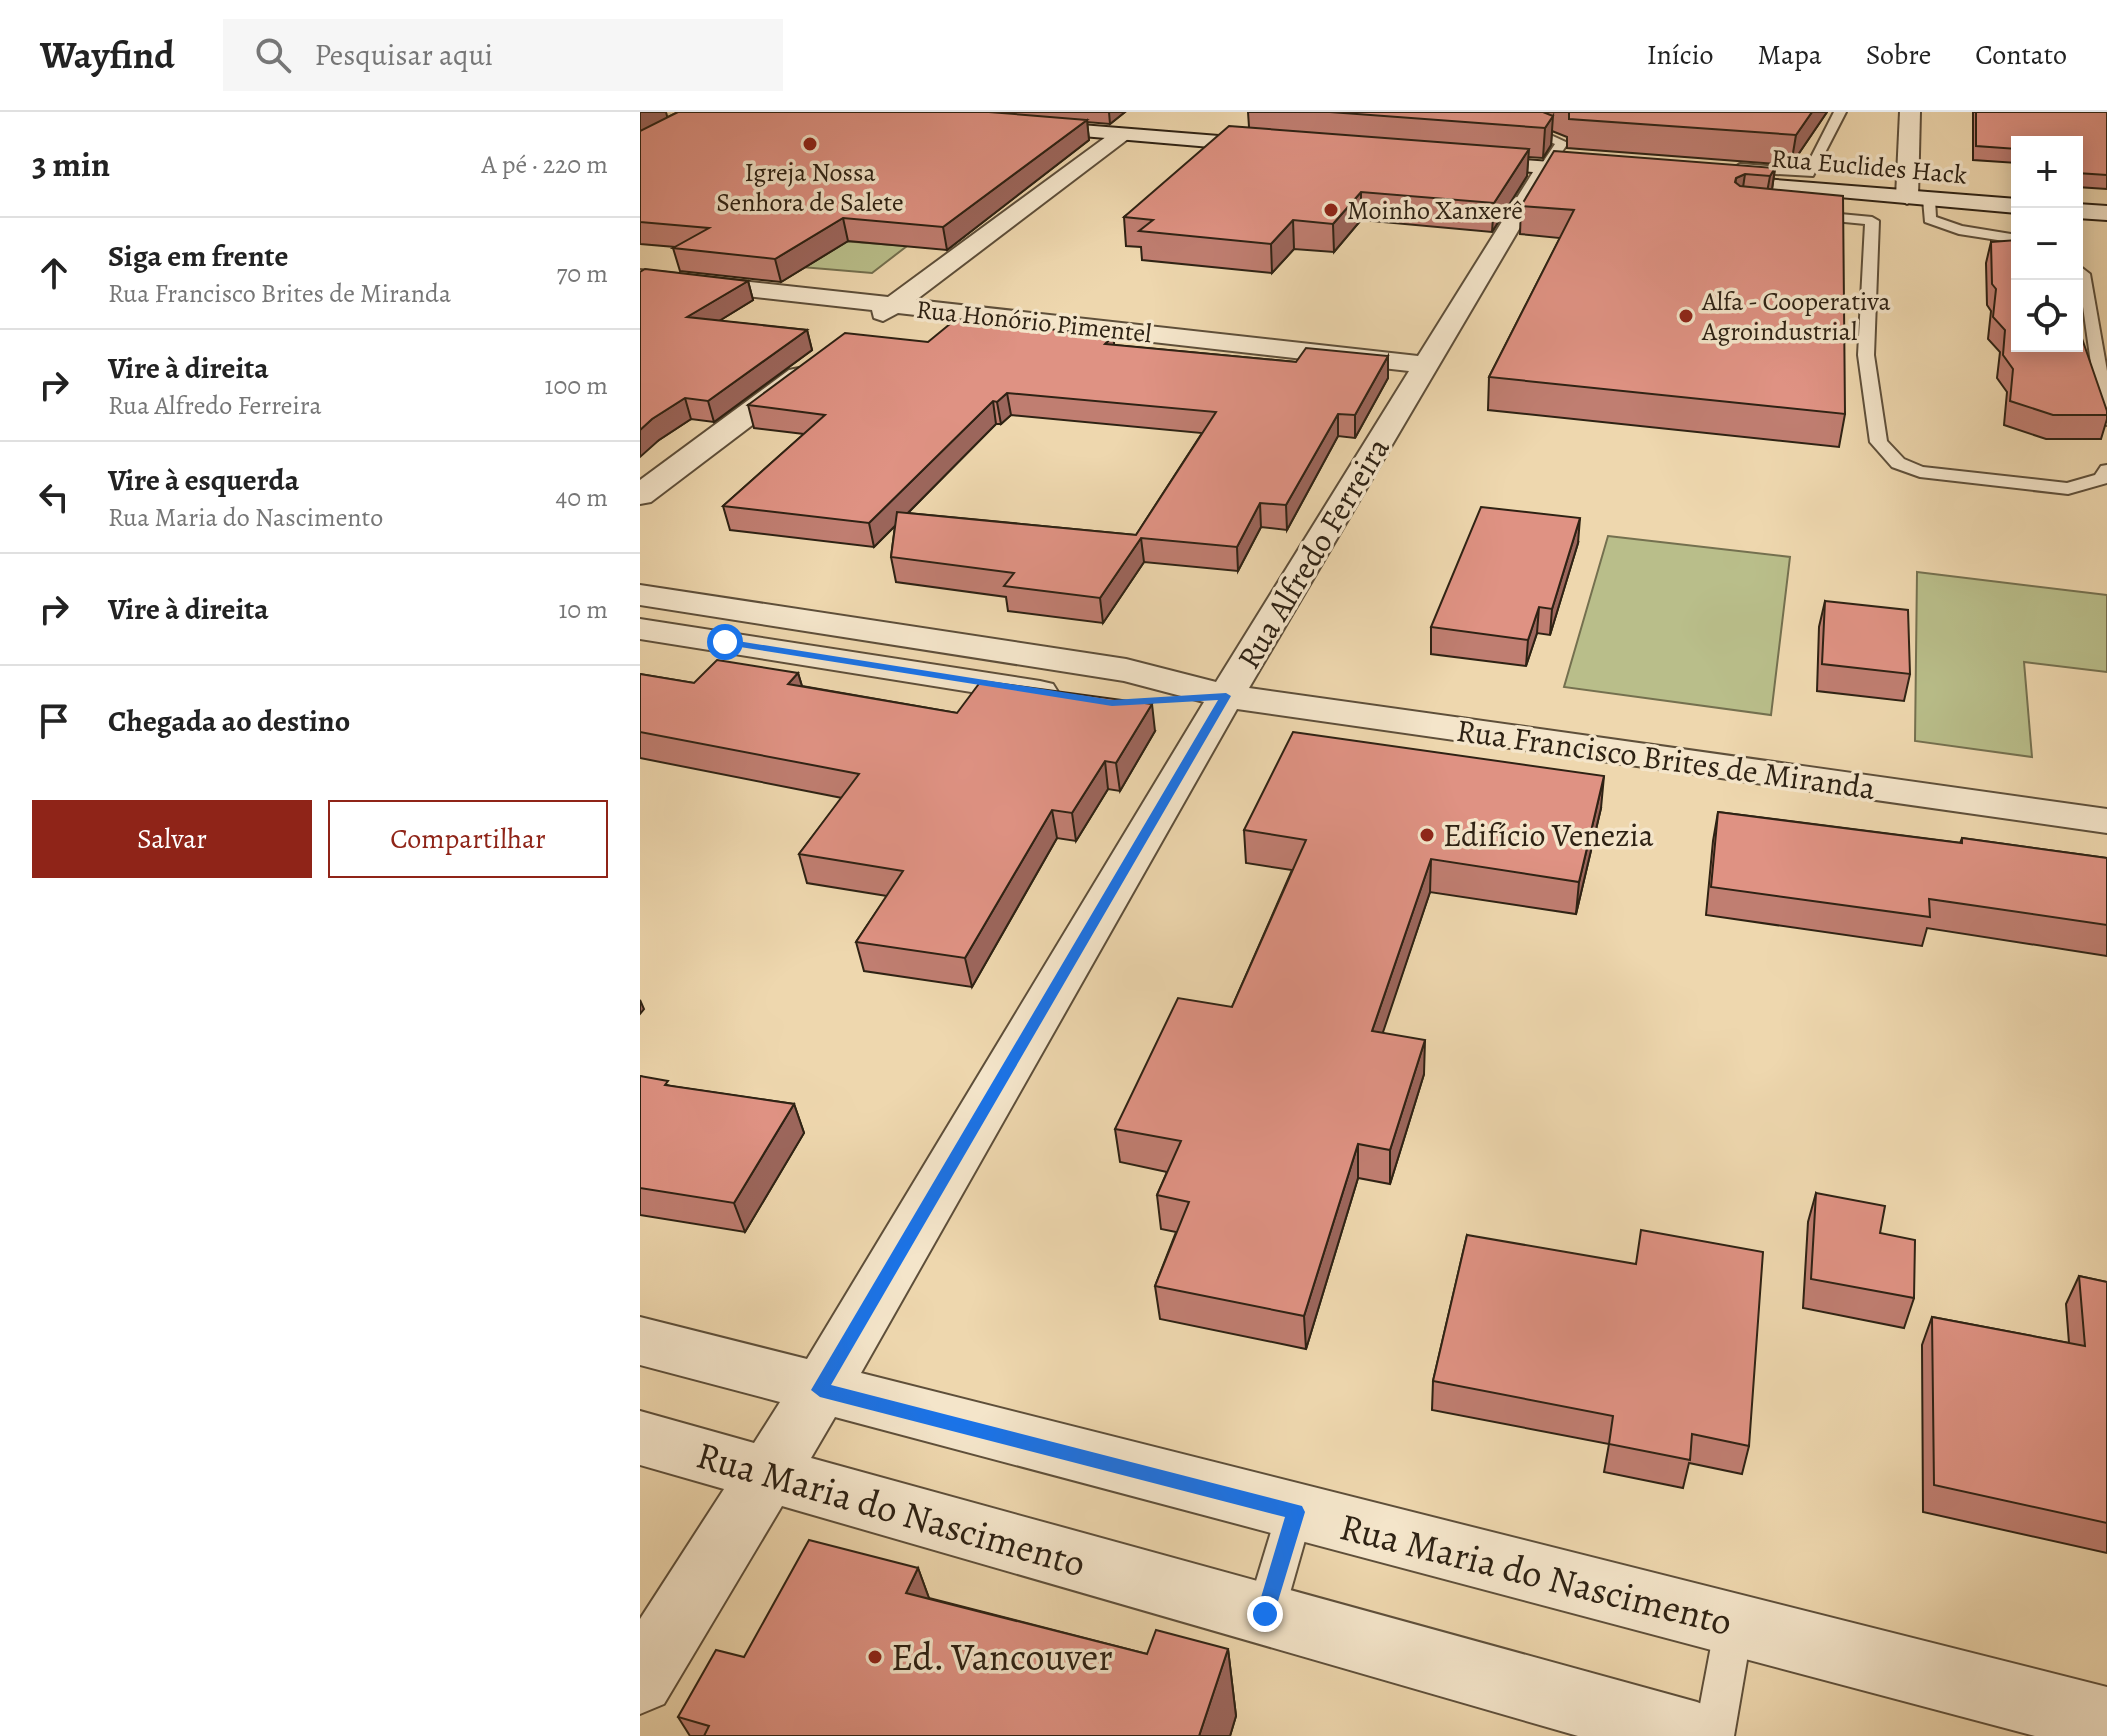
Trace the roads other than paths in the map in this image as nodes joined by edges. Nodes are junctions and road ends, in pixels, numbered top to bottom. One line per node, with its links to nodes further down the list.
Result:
1 (1517, 112): 7 (lane)
2 (1840, 112): 9 (lane)
3 (1910, 112): 12 (street)
4 (1012, 125): 5 (street)
5 (1121, 135): 6 (street); 20 (street)
6 (1296, 148)
7 (1558, 159): 8 (street); 10 (street); 23 (street, Rua Alfredo Ferreira)
8 (1456, 161)
9 (1730, 167)
10 (1630, 174)
11 (1691, 179): 12 (street, Rua Euclides Hack)
12 (1918, 198): 13 (street, Rua Euclides Hack); 17 (lane)
13 (2011, 206)
14 (2083, 211): 16 (street)
15 (1785, 213): 25 (lane)
16 (2107, 213)
17 (2011, 238)
18 (2083, 274): 24 (lane)
19 (640, 277): 20 (street, Rua Honório Pimentel)
20 (894, 305): 21 (street); 23 (street, Rua Honório Pimentel)
21 (869, 324)
22 (818, 362): 26 (street)
23 (1428, 365): 33 (street, Rua Alfredo Ferreira)
24 (2107, 420)
25 (2107, 470)
26 (640, 495)
27 (640, 595): 28 (street, Rua Francisco Brites de Miranda)
28 (758, 613): 30 (street); 31 (street, Rua Francisco Brites de Miranda)
29 (640, 629): 30 (street, Rua Francisco Brites de Miranda)
30 (725, 642): 32 (street, Rua Francisco Brites de Miranda)
31 (966, 645): 32 (street); 33 (street, Rua Francisco Brites de Miranda)
32 (939, 676): 33 (street, Rua Francisco Brites de Miranda)
33 (1226, 696): 34 (street, Rua Francisco Brites de Miranda); 36 (street, Rua Alfredo Ferreira)
34 (2107, 821)
35 (640, 1341): 36 (street, Rua Maria do Nascimento)
36 (820, 1390): 38 (street, Rua Alfredo Ferreira); 39 (street, Rua Maria do Nascimento)
37 (640, 1438): 38 (street, Rua Maria do Nascimento)
38 (766, 1473): 40 (street, Rua Maria do Nascimento); 42 (street, Rua Alfredo Ferreira)
39 (1295, 1512): 40 (lane); 41 (street, Rua Maria do Nascimento)
40 (1265, 1614): 44 (street, Rua Maria do Nascimento)
41 (1734, 1625): 43 (street, Rua Maria do Nascimento); 45 (lane)
42 (640, 1680)
43 (2107, 1721)
44 (1697, 1736)
45 (1714, 1736)

